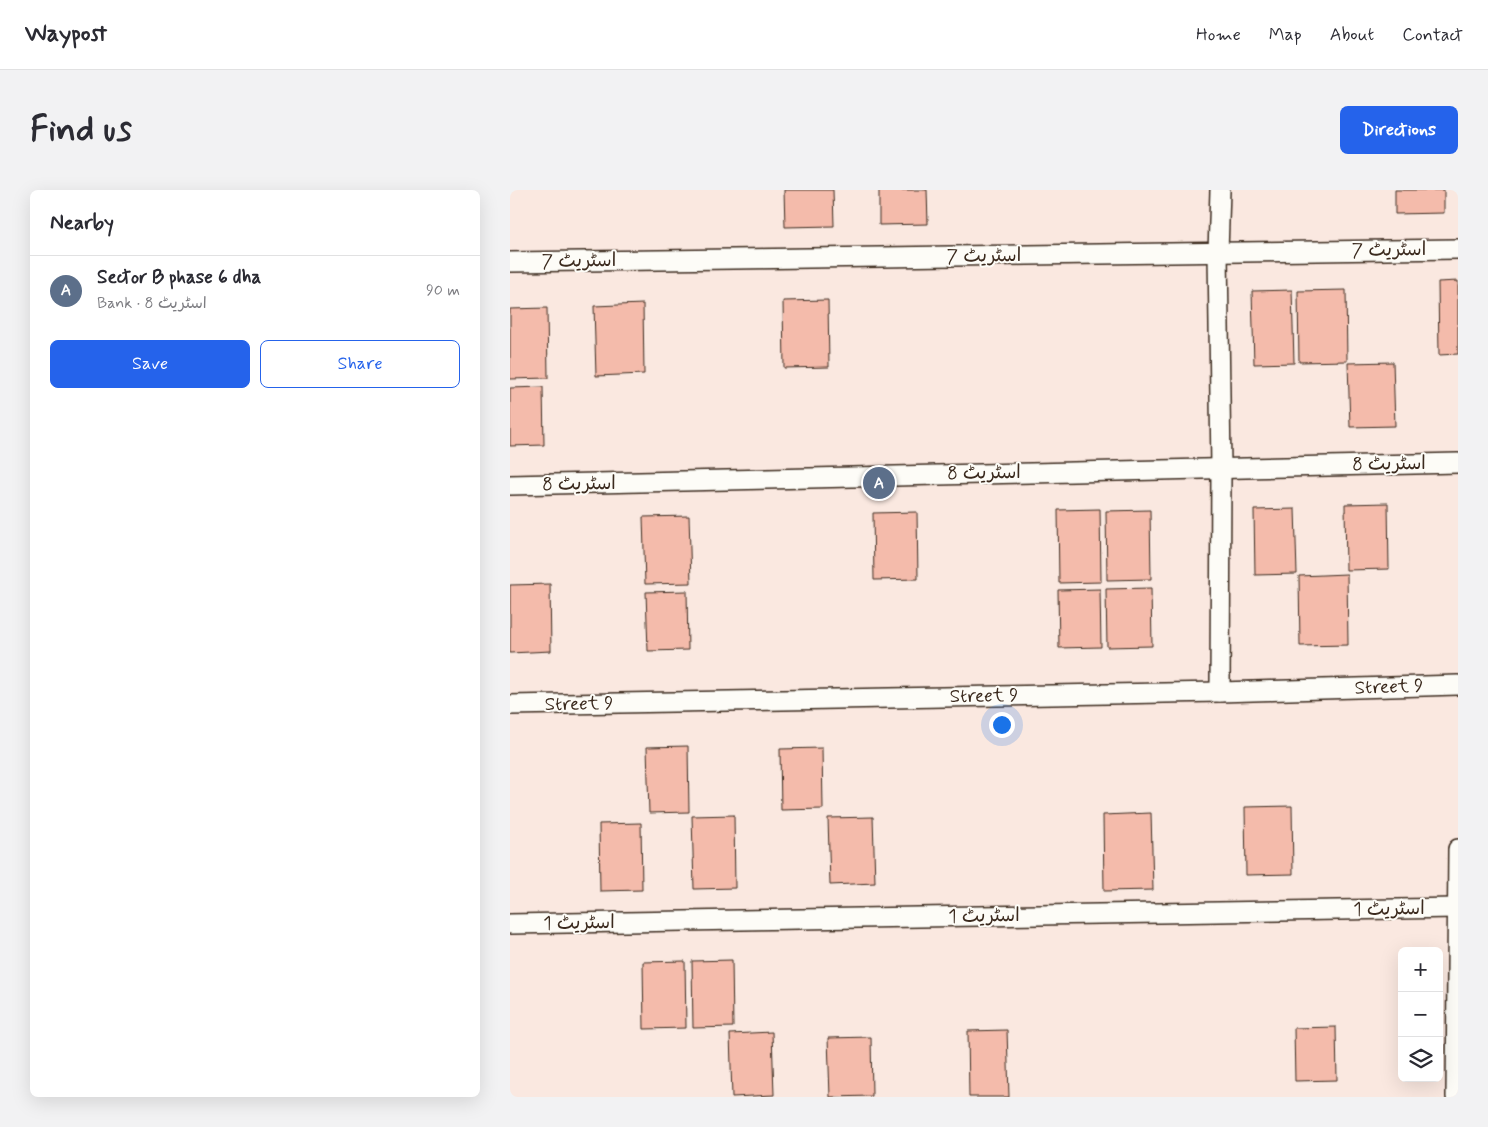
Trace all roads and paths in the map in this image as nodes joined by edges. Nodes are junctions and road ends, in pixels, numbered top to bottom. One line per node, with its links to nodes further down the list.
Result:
1 (1220, 190): 3 (street)
2 (1458, 249): 3 (street, اسٹریٹ 7)
3 (1218, 253): 4 (street, اسٹریٹ 7); 6 (street)
4 (510, 262)
5 (1458, 463): 6 (street, اسٹریٹ 8)
6 (1221, 468): 7 (street, اسٹریٹ 8); 9 (street)
7 (510, 485)
8 (1458, 685): 9 (street, Street 9)
9 (1220, 692): 10 (street, Street 9)
10 (510, 705)
11 (1458, 850): 12 (street)
12 (1458, 908): 13 (street, اسٹریٹ 1); 14 (street)
13 (510, 924)
14 (1456, 1097)

